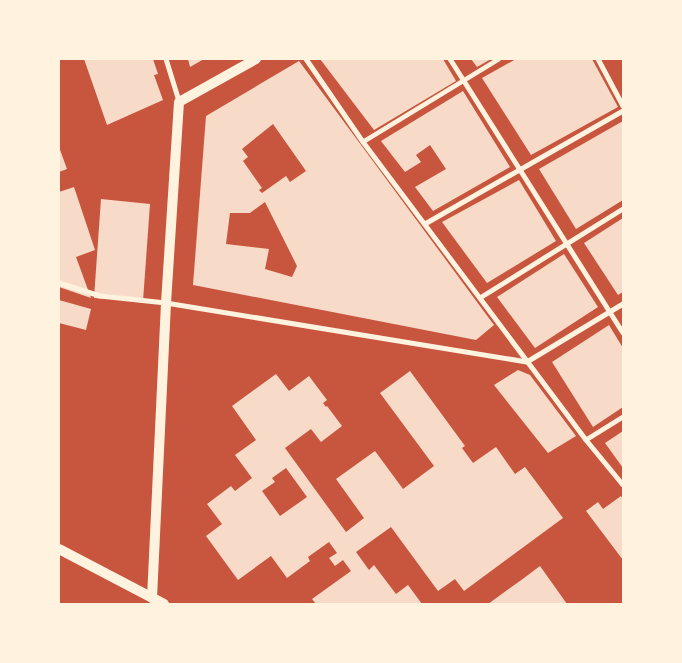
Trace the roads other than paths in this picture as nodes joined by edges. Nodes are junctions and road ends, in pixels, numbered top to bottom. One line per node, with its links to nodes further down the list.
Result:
1 (166, 59): 8 (street)
2 (256, 59): 8 (main road)
3 (306, 59): 11 (street)
4 (450, 59): 7 (street)
5 (499, 59): 7 (street)
6 (598, 59): 9 (street)
7 (463, 80): 11 (street); 12 (street)
8 (180, 102): 18 (main road)
9 (623, 106)
10 (623, 111): 12 (street)
11 (362, 142): 14 (street)
12 (519, 170): 14 (street); 15 (street)
13 (623, 208): 15 (street)
14 (425, 224): 17 (street)
15 (566, 244): 17 (street); 20 (street)
16 (59, 283): 18 (street)
17 (480, 298): 22 (street)
18 (166, 303): 22 (street); 27 (main road)
19 (623, 304): 20 (street)
20 (610, 312): 21 (street); 22 (street)
21 (623, 333)
22 (527, 362): 24 (street)
23 (623, 417): 24 (street)
24 (586, 440): 25 (street)
25 (623, 485)
26 (59, 549): 27 (main road)
27 (152, 598): 28 (main road)
28 (164, 604)

